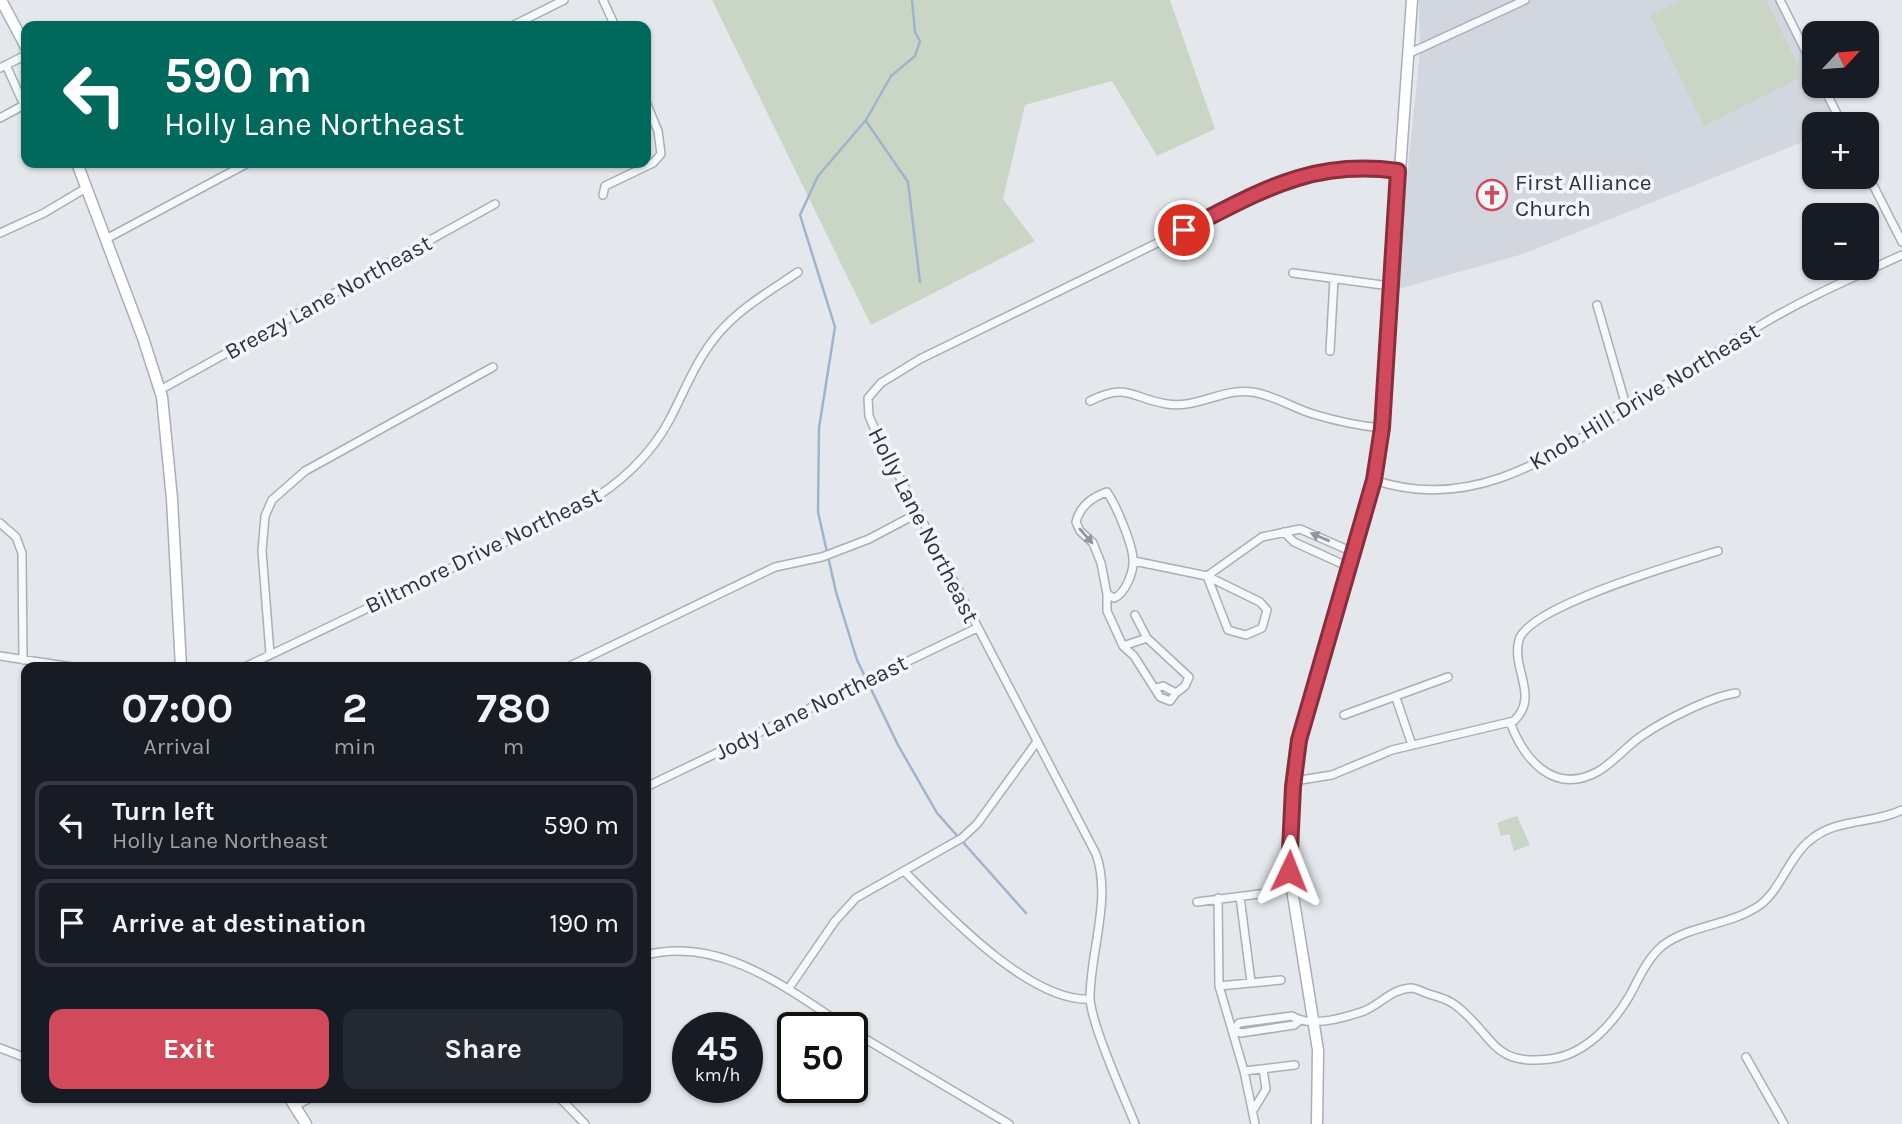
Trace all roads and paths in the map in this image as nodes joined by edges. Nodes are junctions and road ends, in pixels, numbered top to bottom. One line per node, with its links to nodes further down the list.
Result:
1 (1, 0): 9 (main road)
2 (564, 0): 7 (street)
3 (603, 0): 8 (street)
4 (1412, 0): 11 (main road)
5 (1525, 0): 11 (street)
6 (1780, 0): 10 (street)
7 (522, 21)
8 (613, 21)
9 (21, 38)
10 (1802, 44)
11 (1410, 53): 22 (main road)
12 (21, 57): 13 (street)
13 (3, 66): 14 (street)
14 (21, 99)
15 (21, 107): 17 (street)
16 (651, 114): 18 (street)
17 (0, 118)
18 (651, 164)
19 (79, 168): 23 (main road)
20 (239, 168): 28 (street)
21 (643, 168): 25 (street)
22 (1398, 171): 34 (main road); 43 (street, Holly Lane Northeast)
23 (86, 188): 27 (street); 28 (main road)
24 (1875, 189): 29 (street)
25 (603, 195)
26 (495, 204): 38 (street, Breezy Lane Northeast)
27 (0, 233)
28 (106, 240): 38 (main road)
29 (1902, 242)
30 (1902, 255): 40 (street, Knob Hill Drive Northeast)
31 (798, 272): 56 (street, Biltmore Drive Northeast)
32 (1293, 274): 33 (street)
33 (1334, 279): 34 (street); 36 (street)
34 (1390, 286): 41 (main road)
35 (1597, 305): 40 (street)
36 (1330, 351)
37 (493, 367): 56 (street)
38 (160, 390): 60 (main road)
39 (1090, 401): 41 (street)
40 (1627, 409): 42 (street, Knob Hill Drive Northeast)
41 (1382, 428): 42 (main road)
42 (1374, 480): 47 (main road)
43 (918, 513): 53 (street, Holly Lane Northeast); 62 (street)
44 (0, 523): 58 (street)
45 (1284, 533): 47 (street, one-way to 45); 49 (street); 50 (street)
46 (1718, 551): 67 (street)
47 (1355, 553): 49 (main road)
48 (1134, 561): 50 (street); 51 (street); 51 (street, one-way to 51)
49 (1350, 568): 70 (main road)
50 (1207, 576): 50 (street)
51 (1107, 594): 55 (street)
52 (1135, 615): 54 (street)
53 (977, 628): 68 (street, Holly Lane Northeast); 71 (street, Jody Lane Northeast)
54 (1147, 638): 55 (street); 55 (street)
55 (1123, 646)
56 (270, 654): 61 (street, Biltmore Drive Northeast)
57 (0, 656): 58 (street)
58 (23, 660): 59 (street)
59 (37, 662)
60 (181, 662)
61 (255, 662)
62 (578, 662)
63 (1448, 677): 65 (street)
64 (1736, 693): 67 (street)
65 (1396, 698): 66 (street); 69 (street)
66 (1344, 715)
67 (1510, 722): 69 (street)
68 (1036, 743): 73 (street); 83 (street, Holly Lane Northeast)
69 (1412, 745): 70 (street)
70 (1294, 781): 87 (main road)
71 (651, 785)
72 (1902, 810): 87 (street)
73 (904, 872): 82 (street); 83 (street)
74 (1267, 892): 75 (street)
75 (1240, 897): 76 (street); 80 (street)
76 (1218, 898): 77 (street); 81 (street)
77 (1197, 902)
78 (651, 954): 82 (street)
79 (1281, 979): 80 (street)
80 (1251, 982): 81 (street)
81 (1219, 986): 89 (street)
82 (789, 988): 84 (street)
83 (1090, 999): 103 (street)
84 (824, 1012)
85 (1266, 1019): 86 (street); 88 (street); 89 (street)
86 (1299, 1021): 87 (street); 88 (street)
87 (1314, 1022): 105 (main road)
88 (1268, 1029): 89 (street)
89 (1233, 1031): 96 (street)
90 (868, 1040): 102 (street)
91 (0, 1048): 92 (street)
92 (21, 1056)
93 (1746, 1058): 106 (street)
94 (1295, 1065): 95 (street)
95 (1263, 1069): 96 (street); 99 (street)
96 (1244, 1071): 99 (street)
97 (292, 1103): 100 (main road)
98 (565, 1103): 101 (street)
99 (1254, 1109): 104 (street)
100 (306, 1124)
101 (584, 1124)
102 (1009, 1124)
103 (1135, 1124)
104 (1255, 1124)
105 (1317, 1124)
106 (1784, 1124)

